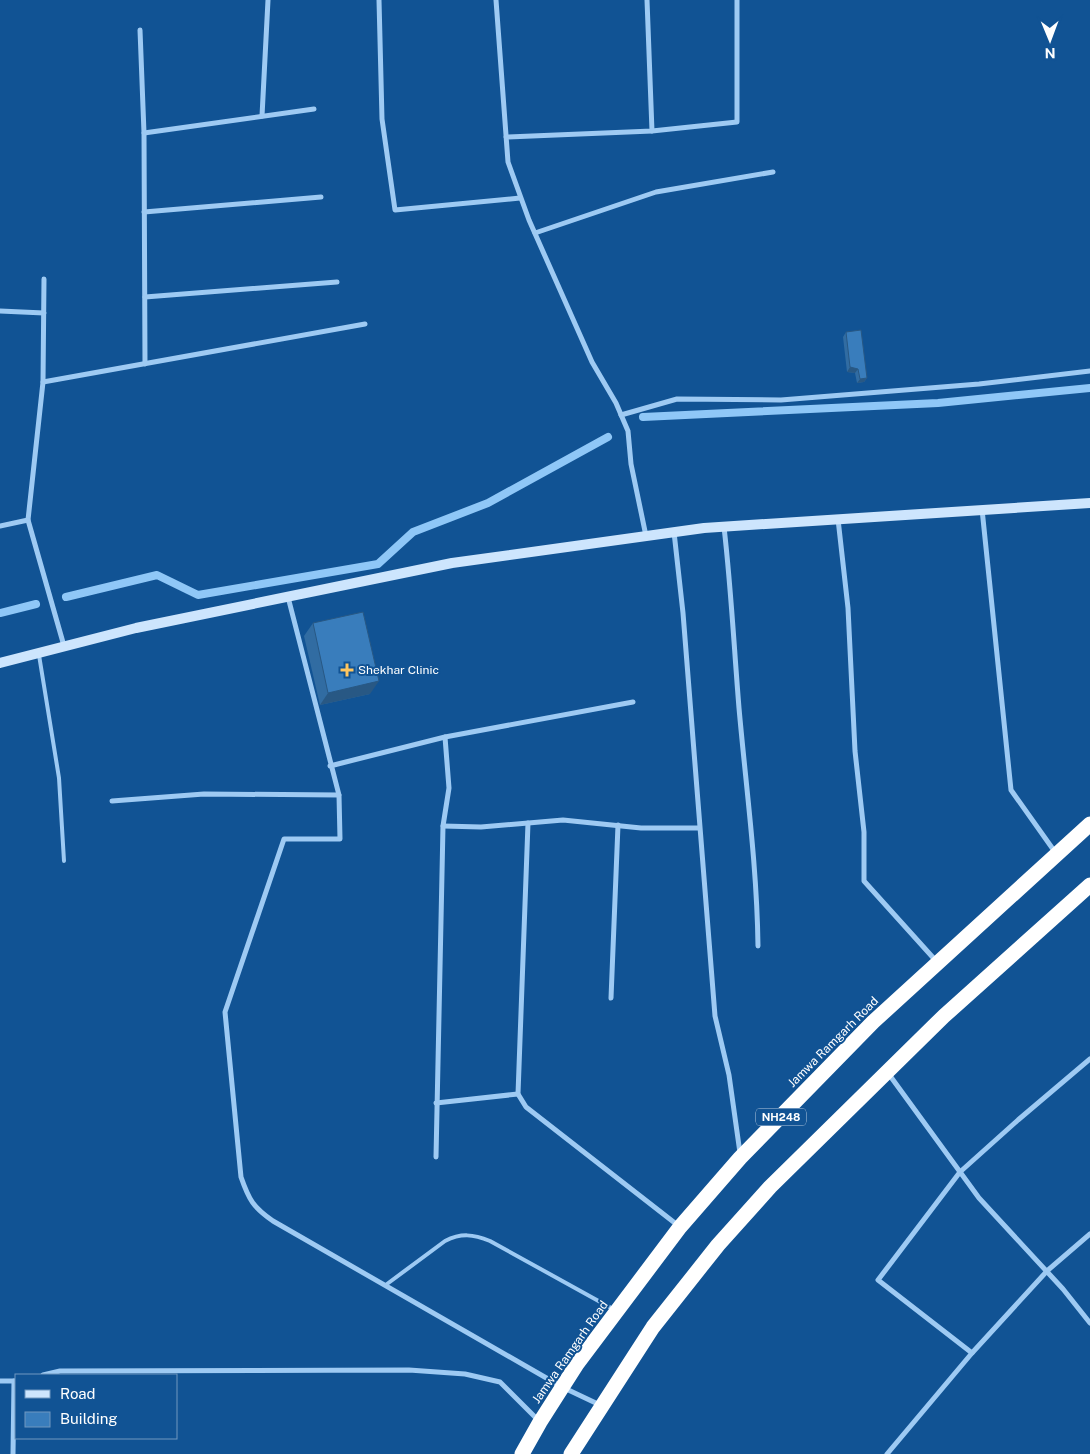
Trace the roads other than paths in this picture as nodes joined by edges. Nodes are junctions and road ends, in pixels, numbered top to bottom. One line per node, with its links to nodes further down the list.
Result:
1 (268, 0): 8 (street)
2 (379, 0): 14 (street)
3 (496, 0): 11 (street)
4 (647, 0): 9 (street)
5 (737, 0): 9 (street)
6 (140, 30): 10 (street)
7 (314, 109): 8 (street)
8 (262, 116): 10 (street)
9 (652, 131): 11 (street)
10 (144, 132): 15 (street)
11 (506, 137): 14 (street)
12 (773, 172): 16 (street)
13 (321, 197): 15 (street)
14 (520, 198): 16 (street)
15 (144, 212): 19 (street)
16 (535, 233): 26 (street)
17 (44, 279): 21 (street)
18 (337, 282): 19 (street)
19 (145, 297): 23 (street)
20 (0, 311): 21 (street)
21 (44, 313): 25 (street)
22 (365, 324): 23 (street)
23 (145, 364): 25 (street)
24 (1090, 371): 26 (street)
25 (43, 382): 30 (street)
26 (621, 414): 34 (street)
27 (1090, 503): 28 (street)
28 (982, 509): 29 (street); 49 (street)
29 (838, 519): 32 (street); 53 (street)
30 (28, 520): 31 (street); 36 (street)
31 (0, 526)
32 (724, 526): 33 (street); 52 (street)
33 (674, 532): 34 (street); 48 (street)
34 (646, 536): 35 (street)
35 (288, 597): 36 (street); 41 (street)
36 (64, 646): 37 (street)
37 (39, 653): 38 (street); 50 (lane)
38 (0, 663)
39 (633, 702): 40 (street)
40 (445, 737): 41 (street); 47 (street)
41 (330, 766): 42 (street)
42 (338, 794): 43 (street); 65 (street)
43 (112, 800)
44 (528, 823): 46 (street); 47 (street); 57 (street)
45 (1090, 824): 49 (highway, Jamwa Ramgarh Road / NH248)
46 (618, 825): 48 (street); 54 (street)
47 (443, 826): 58 (street)
48 (699, 828): 60 (street)
49 (1057, 854): 53 (highway, Jamwa Ramgarh Road / NH248)
50 (64, 861)
51 (1090, 885): 56 (highway, NH248)
52 (758, 946)
53 (937, 963): 60 (highway, Jamwa Ramgarh Road / NH248)
54 (611, 998)
55 (1090, 1059): 61 (street)
56 (887, 1071): 61 (street); 73 (highway, NH248)
57 (518, 1094): 58 (street); 62 (street)
58 (436, 1103): 59 (street)
59 (436, 1157)
60 (740, 1158): 62 (highway, Jamwa Ramgarh Road / NH248)
61 (960, 1172): 64 (street); 68 (street)
62 (680, 1227): 66 (highway, Jamwa Ramgarh Road / NH248)
63 (1090, 1234): 64 (street)
64 (1047, 1271): 67 (street); 68 (street)
65 (387, 1284): 66 (lane); 72 (street)
66 (617, 1311): 72 (highway, Jamwa Ramgarh Road / NH248)
67 (1090, 1323)
68 (972, 1354): 78 (street)
69 (49, 1374): 74 (street)
70 (0, 1381): 71 (street)
71 (15, 1381): 75 (street)
72 (562, 1387): 73 (street); 74 (highway, Jamwa Ramgarh Road / NH248)
73 (602, 1406): 77 (highway, NH248)
74 (540, 1422): 76 (highway, Jamwa Ramgarh Road / NH248)
75 (13, 1454)
76 (522, 1454)
77 (571, 1454)
78 (887, 1454)

